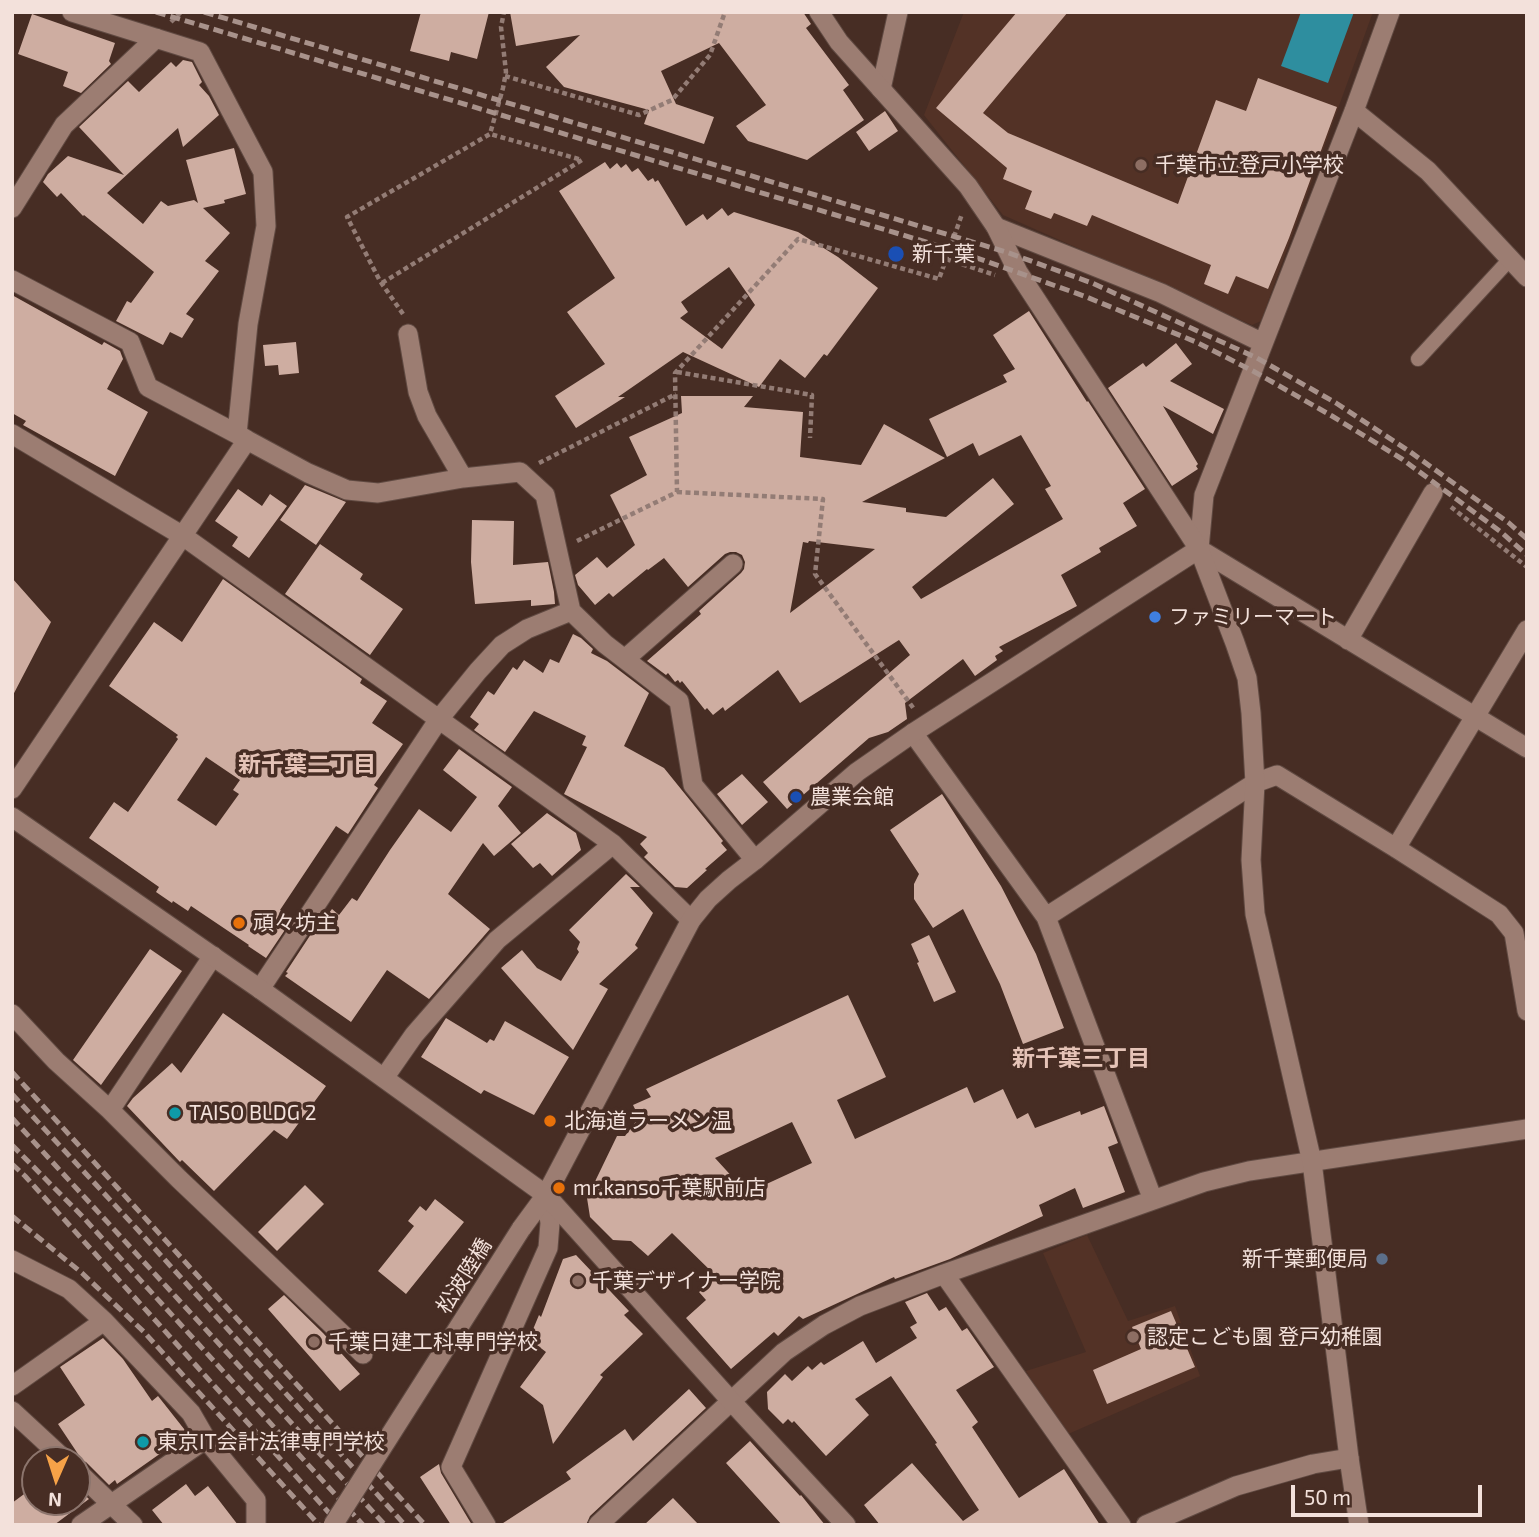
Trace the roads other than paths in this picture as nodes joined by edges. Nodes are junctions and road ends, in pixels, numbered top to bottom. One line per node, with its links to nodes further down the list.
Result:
1 (72, 12): 5 (street)
2 (818, 12): 6 (street)
3 (898, 12): 6 (street)
4 (1390, 12): 7 (street)
5 (156, 38): 8 (street); 17 (street)
6 (881, 89): 9 (street)
7 (1354, 111): 10 (street); 14 (street)
8 (12, 208)
9 (996, 227): 14 (street); 21 (street)
10 (1511, 258): 11 (street); 15 (lane)
11 (1527, 277)
12 (12, 280): 17 (street)
13 (408, 334): 18 (street)
14 (1264, 343): 21 (street)
15 (1419, 359)
16 (12, 434): 20 (street)
17 (242, 437): 18 (street); 20 (street)
18 (463, 478): 23 (street)
19 (1433, 493): 25 (street)
20 (183, 536): 28 (street); 32 (street)
21 (1199, 549): 25 (street); 29 (street, 松波陸橋); 31 (street)
22 (733, 564): 26 (street)
23 (571, 611): 26 (street); 28 (street)
24 (1527, 630): 27 (street)
25 (1348, 640): 27 (street)
26 (625, 659): 36 (street)
27 (1475, 716): 30 (street); 35 (street)
28 (439, 719): 34 (street); 41 (street)
29 (919, 729): 36 (street, 松波陸橋); 37 (street)
30 (1527, 748)
31 (1255, 783): 35 (street); 37 (street); 47 (street)
32 (12, 789)
33 (12, 817): 40 (street)
34 (613, 844): 38 (street); 44 (street)
35 (1396, 848): 39 (street)
36 (755, 860): 38 (street, 松波陸橋)
37 (1046, 917): 49 (street)
38 (691, 920): 48 (street, 松波陸橋)
39 (1520, 935): 42 (street)
40 (213, 956): 41 (street); 45 (street)
41 (260, 989): 44 (street)
42 (1527, 1011)
43 (12, 1014): 45 (street)
44 (384, 1078): 48 (street)
45 (110, 1110): 53 (street)
46 (1527, 1129): 47 (street)
47 (1312, 1162): 49 (street); 59 (street)
48 (546, 1195): 55 (street); 65 (street, 松波陸橋, bridge); 66 (street)
49 (1153, 1200): 51 (street)
50 (12, 1260): 52 (street)
51 (944, 1274): 55 (street); 69 (street)
52 (104, 1321): 54 (street); 57 (street)
53 (363, 1354)
54 (12, 1386)
55 (732, 1402): 67 (street); 68 (street)
56 (12, 1411): 58 (street)
57 (206, 1439): 61 (street); 64 (street)
58 (50, 1446)
59 (1349, 1458): 70 (street); 71 (street)
60 (91, 1484): 61 (street)
61 (112, 1504): 62 (street); 63 (street)
62 (81, 1525)
63 (133, 1525)
64 (256, 1525)
65 (333, 1525)
66 (486, 1525)
67 (598, 1525)
68 (846, 1525)
69 (1121, 1525)
70 (1146, 1525)
71 (1359, 1525)

